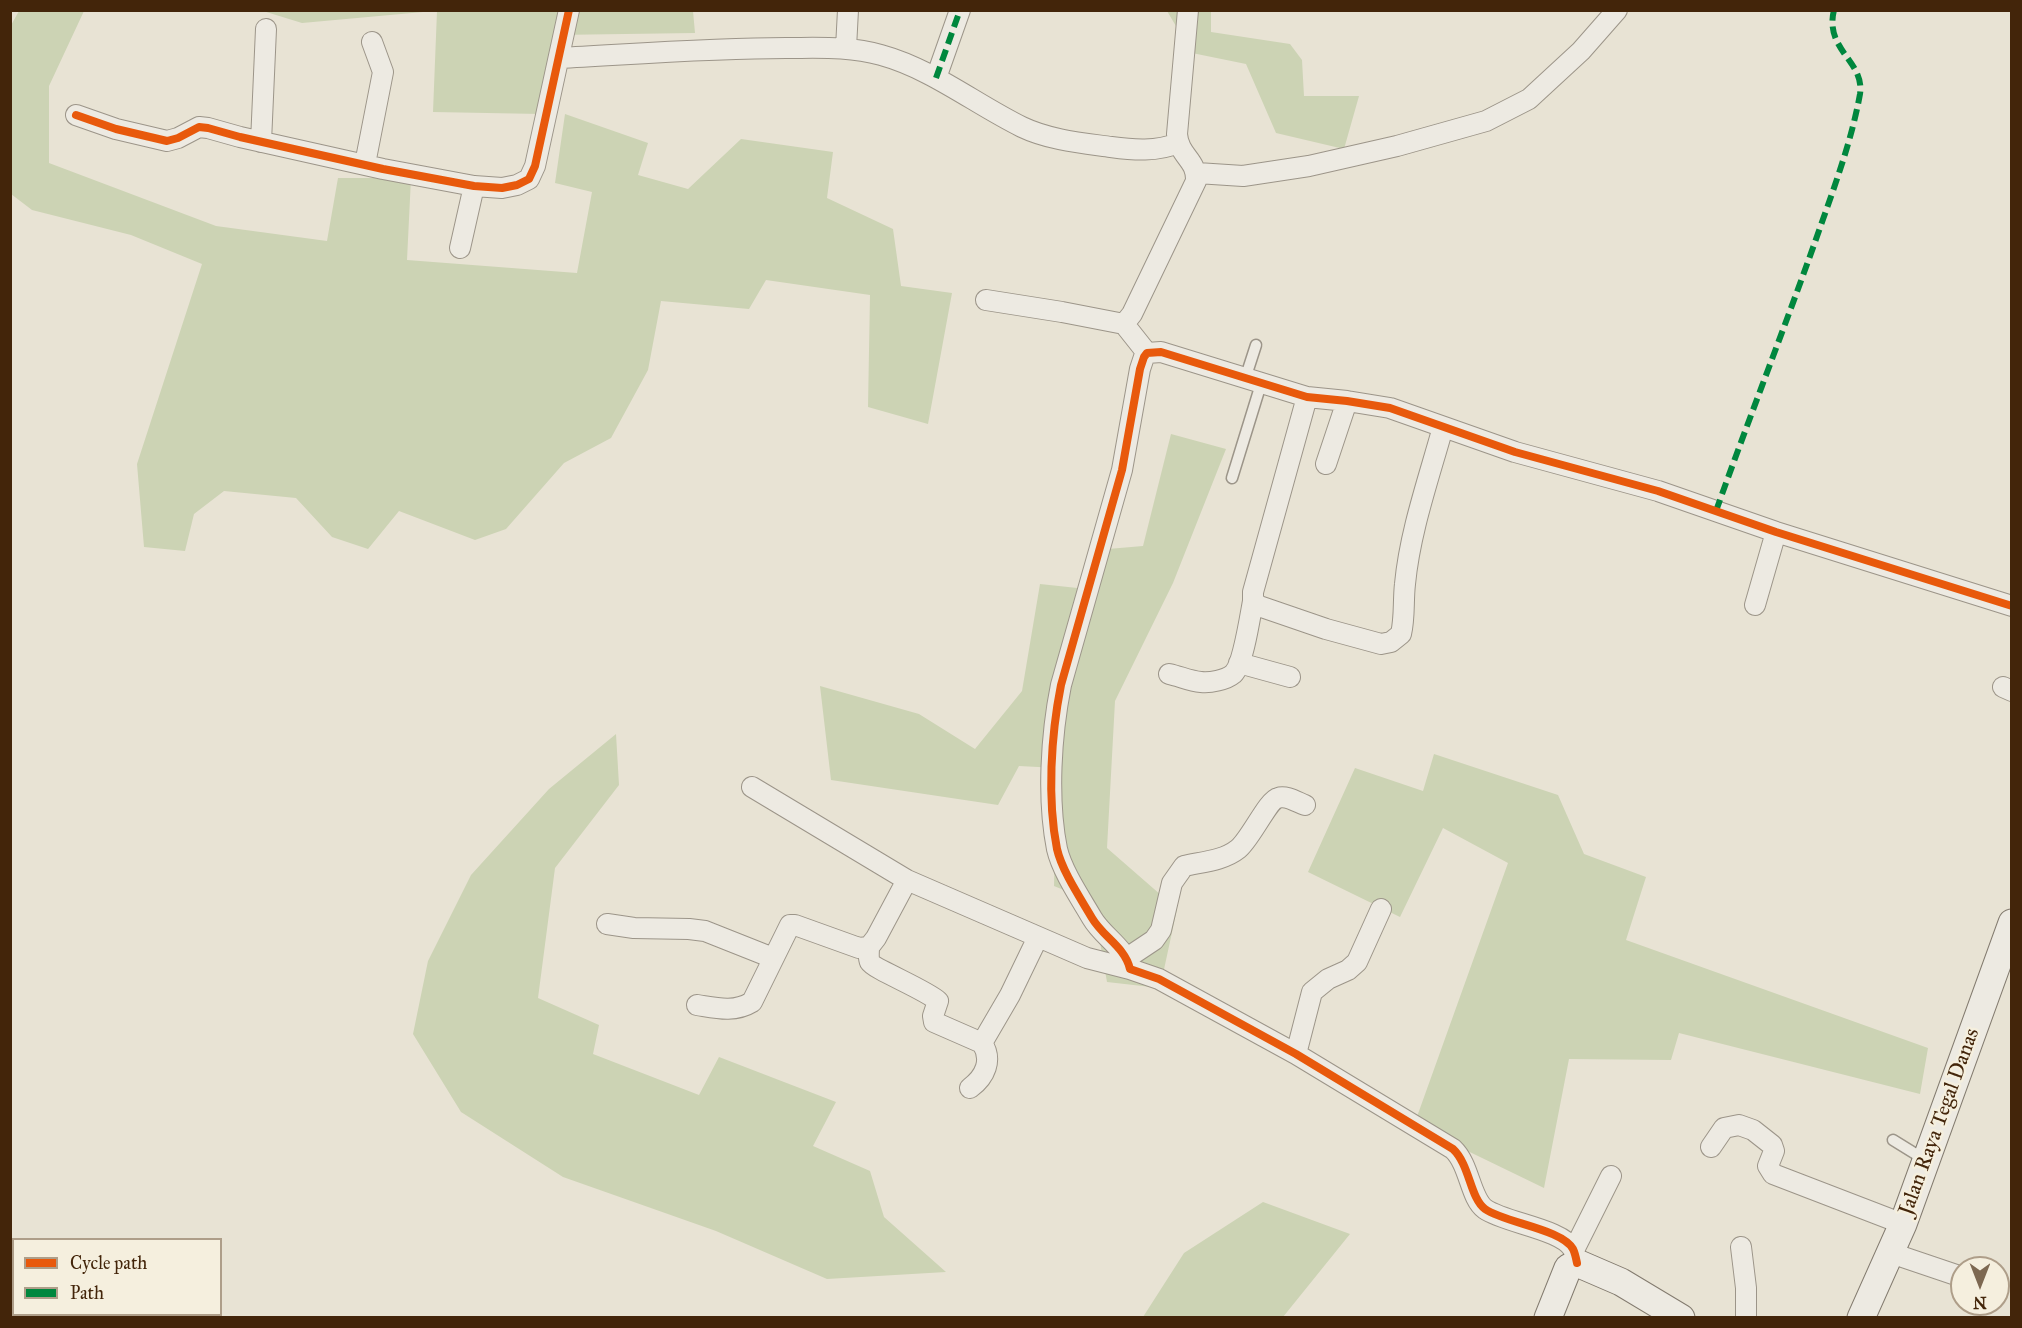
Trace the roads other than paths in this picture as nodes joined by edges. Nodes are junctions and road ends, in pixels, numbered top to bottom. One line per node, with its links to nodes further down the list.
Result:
1 (569, 10): 9 (street)
2 (848, 10): 8 (street)
3 (960, 10): 10 (street)
4 (1188, 10): 13 (street)
5 (1617, 10): 15 (street)
6 (266, 29): 12 (street)
7 (372, 42): 14 (street)
8 (846, 48): 9 (street); 10 (street)
9 (559, 58): 16 (street)
10 (936, 78): 13 (street)
11 (76, 115): 12 (street)
12 (261, 141): 14 (street)
13 (1178, 143): 15 (street)
14 (365, 164): 16 (street)
15 (1197, 173): 19 (street)
16 (474, 186): 17 (street)
17 (460, 248)
18 (986, 300): 19 (street)
19 (1124, 324): 21 (street)
20 (1256, 345): 22 (lane)
21 (1148, 353): 22 (street); 44 (street)
22 (1253, 381): 23 (street); 27 (lane)
23 (1307, 397): 24 (street); 29 (street)
24 (1347, 401): 25 (street); 26 (street)
25 (1443, 427): 28 (street); 29 (street)
26 (1326, 464)
27 (1232, 478)
28 (1776, 532): 30 (street); 31 (street)
29 (1253, 602): 32 (street)
30 (1755, 606)
31 (2012, 606)
32 (1239, 663): 33 (street); 34 (street)
33 (1168, 674)
34 (1290, 676)
35 (752, 787): 37 (street)
36 (1305, 805): 44 (street)
37 (907, 880): 41 (street); 42 (street)
38 (1381, 909): 47 (street)
39 (607, 924): 43 (street)
40 (2010, 930): 51 (street, Jalan Raya Tegal Danas)
41 (1038, 937): 44 (street); 46 (street)
42 (869, 947): 43 (street); 46 (street)
43 (773, 958): 45 (street)
44 (1128, 963): 47 (street)
45 (696, 1005)
46 (982, 1043): 48 (street)
47 (1296, 1054): 56 (street)
48 (970, 1088)
49 (1893, 1140): 51 (lane)
50 (1711, 1147): 53 (street)
51 (1927, 1161): 53 (street, Jalan Raya Tegal Danas)
52 (1611, 1176): 56 (street)
53 (1903, 1224): 55 (street, Jalan Raya Tegal Danas)
54 (1741, 1247): 60 (street)
55 (1891, 1252): 57 (street); 61 (street, Jalan Raya Tegal Danas)
56 (1575, 1257): 58 (street); 59 (street)
57 (1950, 1273)
58 (1548, 1317)
59 (1681, 1317)
60 (1746, 1317)
61 (1861, 1317)

